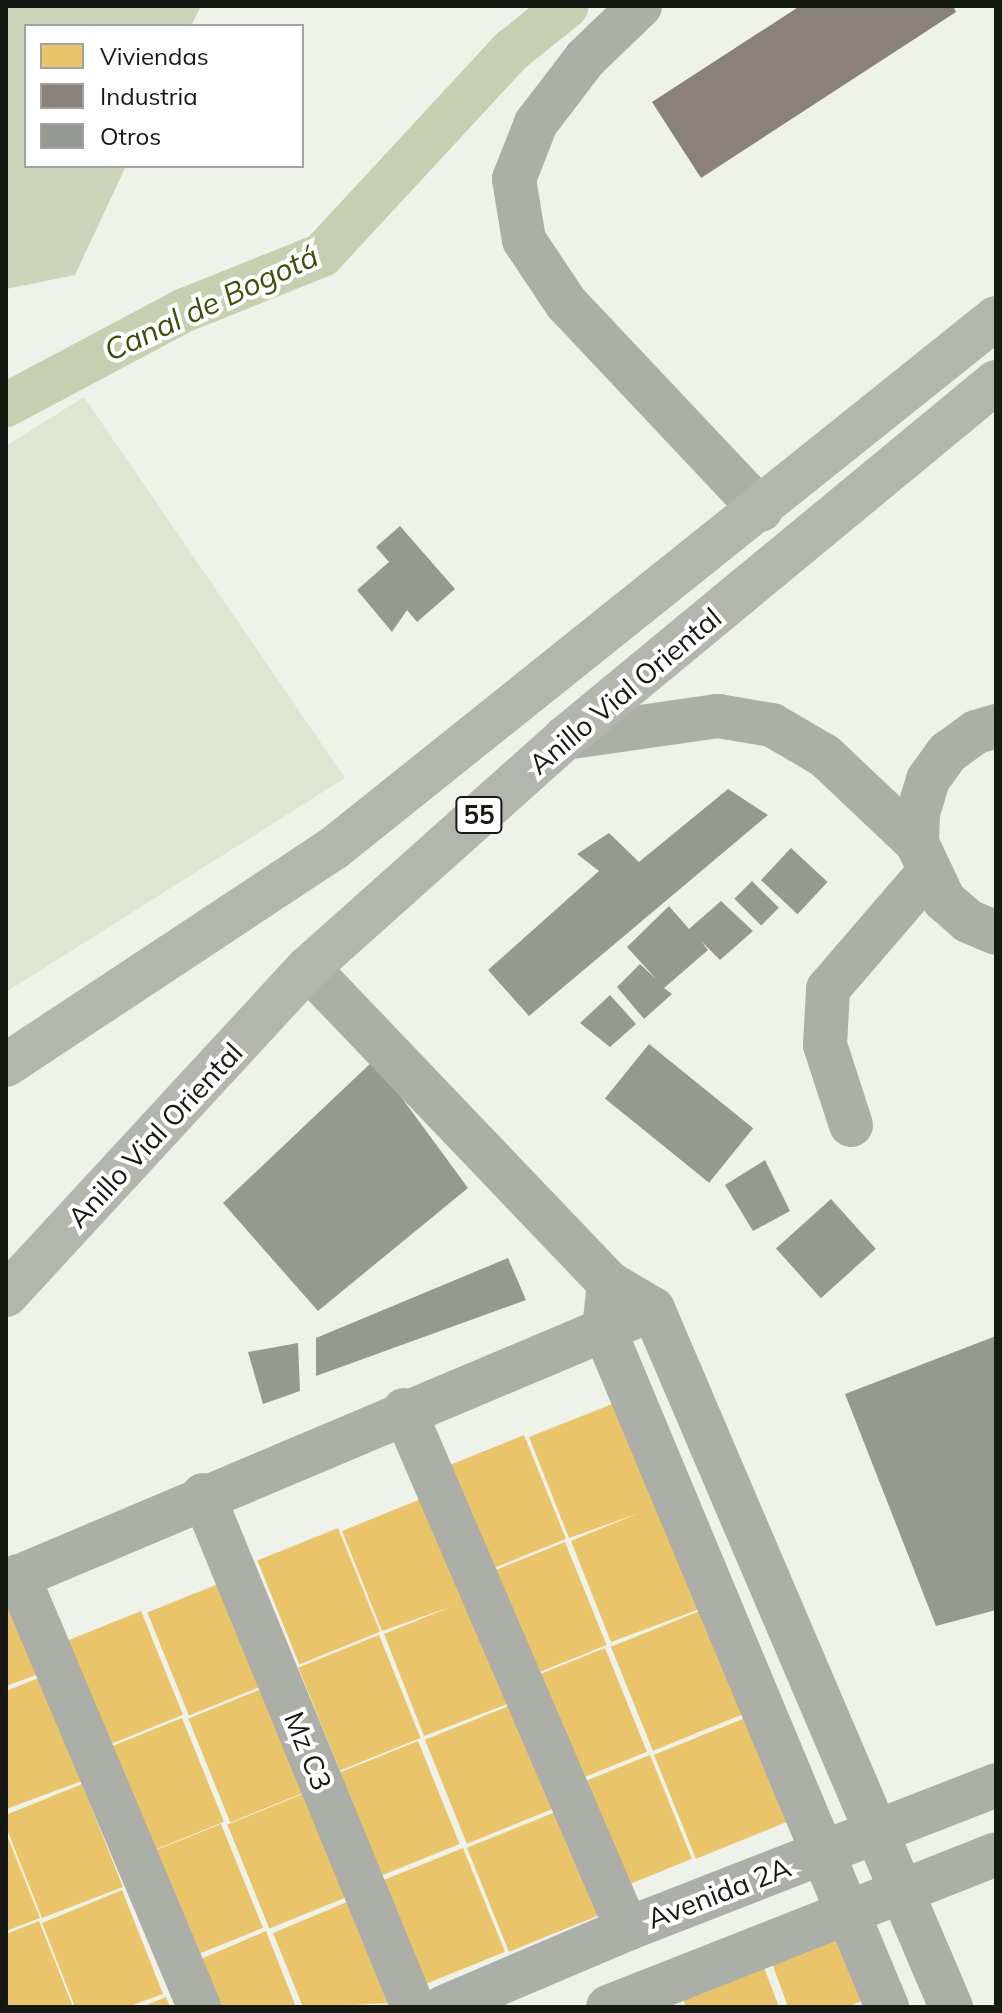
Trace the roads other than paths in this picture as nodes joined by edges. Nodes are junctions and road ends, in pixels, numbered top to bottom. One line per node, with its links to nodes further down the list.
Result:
1 (640, 6): 4 (street)
2 (996, 318): 4 (highway, Anillo Vial Oriental / 55)
3 (996, 382): 6 (highway, Anillo Vial Oriental / 55)
4 (761, 510): 10 (highway, Anillo Vial Oriental / 55)
5 (996, 726): 7 (street)
6 (565, 738): 7 (street); 9 (highway, Anillo Vial Oriental / 55)
7 (922, 858): 8 (street); 11 (street)
8 (996, 933)
9 (308, 968): 12 (street); 13 (highway, Anillo Vial Oriental / 55)
10 (6, 1065)
11 (851, 1125)
12 (609, 1283): 14 (street); 15 (street)
13 (14, 1284)
14 (653, 1309): 15 (street); 20 (street)
15 (604, 1329): 16 (street); 21 (street)
16 (404, 1410): 17 (street); 25 (street)
17 (203, 1495): 18 (street); 28 (street, Mz C3)
18 (12, 1579): 27 (street)
19 (996, 1785): 20 (street, Avenida 2A)
20 (876, 1832): 21 (street, Avenida 2A); 23 (street)
21 (822, 1853): 24 (street); 25 (street, Avenida 2A)
22 (996, 1854): 23 (street)
23 (901, 1890): 24 (street); 32 (street)
24 (845, 1911): 26 (street); 31 (street)
25 (627, 1929): 29 (street, Avenida 2A)
26 (660, 1997): 30 (street)
27 (199, 2007)
28 (413, 2007)
29 (444, 2007)
30 (608, 2007)
31 (887, 2007)
32 (951, 2007)

